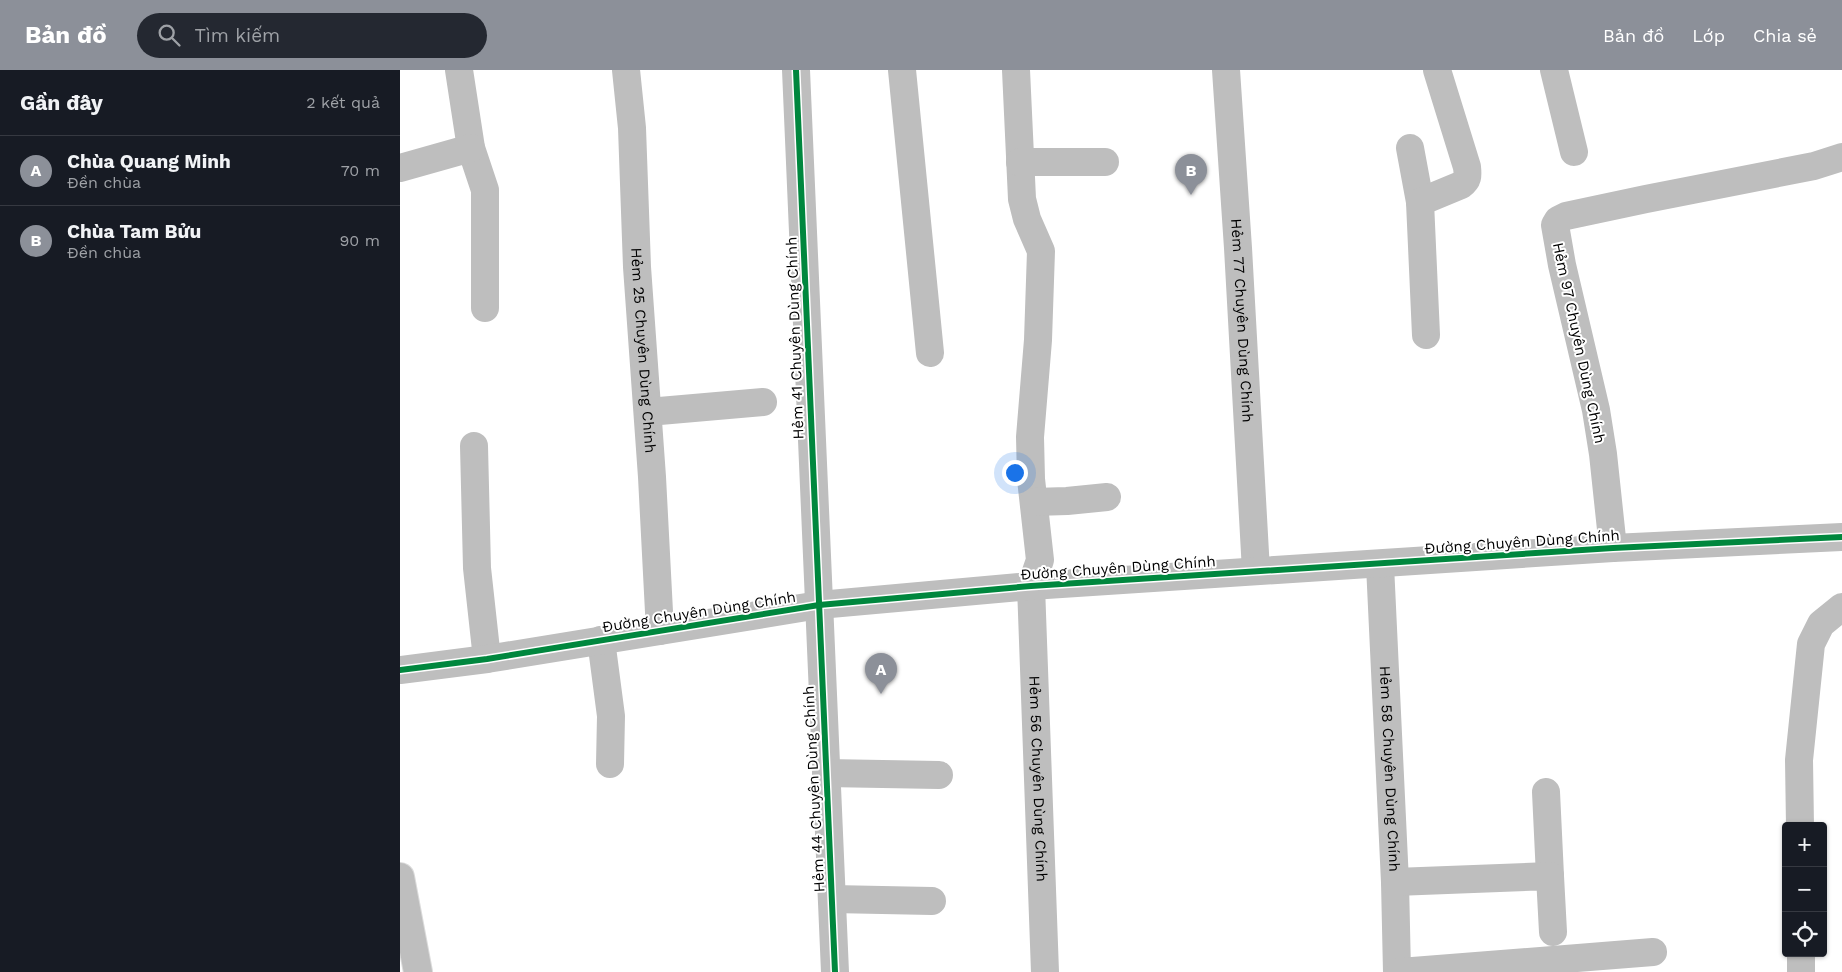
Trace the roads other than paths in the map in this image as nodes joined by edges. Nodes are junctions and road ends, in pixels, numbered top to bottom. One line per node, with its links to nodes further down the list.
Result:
1 (459, 70): 9 (street)
2 (626, 70): 21 (street, Hẻm 25 Chuyên Dùng Chính)
3 (796, 70): 30 (street, Hẻm 41 Chuyên Dùng Chính)
4 (902, 70): 19 (street)
5 (1016, 70): 13 (street)
6 (1226, 70): 28 (street, Hẻm 77 Chuyên Dùng Chính)
7 (1437, 70): 16 (street)
8 (1554, 70): 11 (street)
9 (471, 148): 15 (street); 17 (street)
10 (1410, 148): 16 (street)
11 (1574, 152)
12 (1842, 157): 26 (street, Hẻm 97 Chuyên Dùng Chính)
13 (1020, 162): 14 (street); 24 (street)
14 (1106, 162)
15 (400, 168)
16 (1420, 202): 18 (street)
17 (485, 308)
18 (1426, 335)
19 (930, 353)
20 (763, 402): 21 (street)
21 (648, 412): 32 (street, Hẻm 25 Chuyên Dùng Chính)
22 (474, 446): 34 (street)
23 (1107, 497): 24 (street)
24 (1034, 502): 29 (street)
25 (1842, 537): 26 (street, Đường Chuyên Dùng Chính)
26 (1613, 548): 27 (street, Đường Chuyên Dùng Chính)
27 (1380, 564): 28 (street, Đường Chuyên Dùng Chính); 43 (street, Hẻm 58 Chuyên Dùng Chính)
28 (1256, 571): 29 (street, Đường Chuyên Dùng Chính)
29 (1031, 586): 30 (street, Đường Chuyên Dùng Chính); 51 (street, Hẻm 56 Chuyên Dùng Chính)
30 (819, 605): 32 (street, Đường Chuyên Dùng Chính); 37 (street, Hẻm 44 Chuyên Dùng Chính)
31 (1842, 607): 40 (street)
32 (660, 631): 33 (street, Đường Chuyên Dùng Chính)
33 (601, 640): 34 (street, Đường Chuyên Dùng Chính); 36 (street)
34 (487, 659): 35 (street, Đường Chuyên Dùng Chính)
35 (400, 670)
36 (610, 764)
37 (826, 773): 38 (street); 44 (street, Hẻm 44 Chuyên Dùng Chính)
38 (939, 775)
39 (1546, 792): 41 (street)
40 (1800, 822)
41 (1550, 876): 43 (street); 46 (street)
42 (400, 877): 49 (street)
43 (1395, 882): 52 (street, Hẻm 58 Chuyên Dùng Chính)
44 (832, 899): 45 (street); 50 (street, Hẻm 44 Chuyên Dùng Chính)
45 (932, 900)
46 (1553, 932)
47 (1653, 952): 52 (street)
48 (1801, 957): 53 (street)
49 (418, 972)
50 (835, 972)
51 (1045, 972)
52 (1399, 972)
53 (1801, 972)

